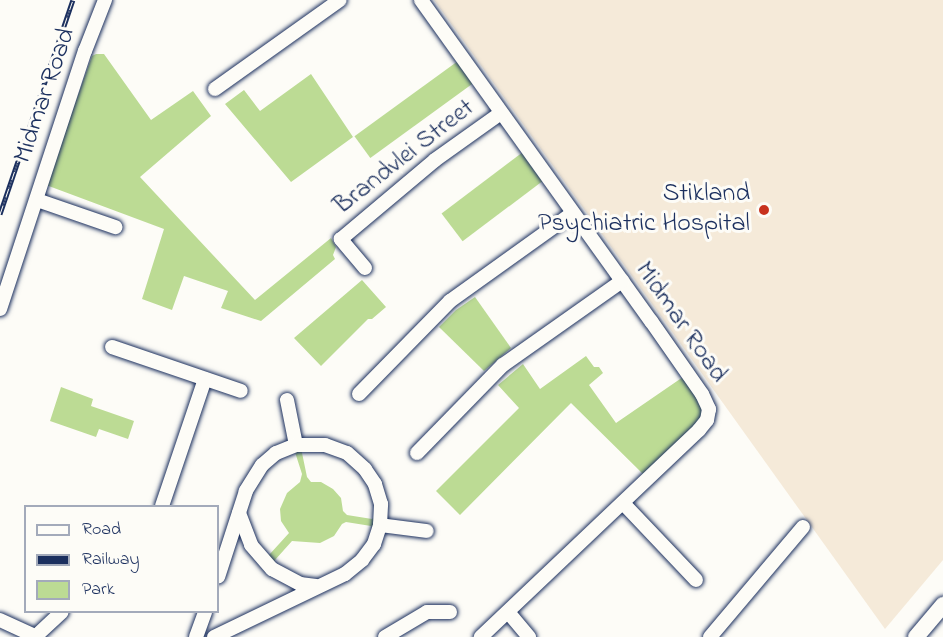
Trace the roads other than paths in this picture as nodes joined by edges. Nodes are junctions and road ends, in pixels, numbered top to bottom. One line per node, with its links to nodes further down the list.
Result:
1 (105, 0): 6 (street, Midmar Road)
2 (339, 0): 4 (street)
3 (422, 0): 5 (street, Midmar Road)
4 (215, 89)
5 (501, 113): 7 (street, Midmar Road); 9 (street, Brandvlei Street)
6 (37, 200): 8 (street); 11 (street, Midmar Road)
7 (573, 213): 10 (street, Midmar Road); 15 (street)
8 (115, 227)
9 (365, 268)
10 (622, 281): 18 (street); 19 (street, Midmar Road)
11 (0, 309)
12 (112, 347): 13 (street)
13 (206, 379): 14 (street); 20 (street)
14 (241, 391)
15 (359, 394)
16 (287, 400): 17 (street)
17 (296, 445): 21 (street); 22 (street)
18 (417, 453)
19 (623, 502): 26 (street); 30 (street, Midmar Road)
20 (163, 505)
21 (239, 513): 25 (street); 27 (street)
22 (380, 525): 24 (street); 27 (street)
23 (803, 527): 40 (street)
24 (427, 531)
25 (219, 574)
26 (696, 580)
27 (316, 586): 36 (street)
28 (943, 605): 41 (main road)
29 (450, 612): 37 (street)
30 (508, 612): 38 (street, Midmar Road); 39 (street)
31 (61, 613): 34 (street)
32 (205, 613): 35 (street)
33 (0, 620): 34 (street)
34 (37, 637)
35 (196, 637)
36 (214, 637)
37 (385, 637)
38 (481, 637)
39 (529, 637)
40 (710, 637)
41 (916, 637)

